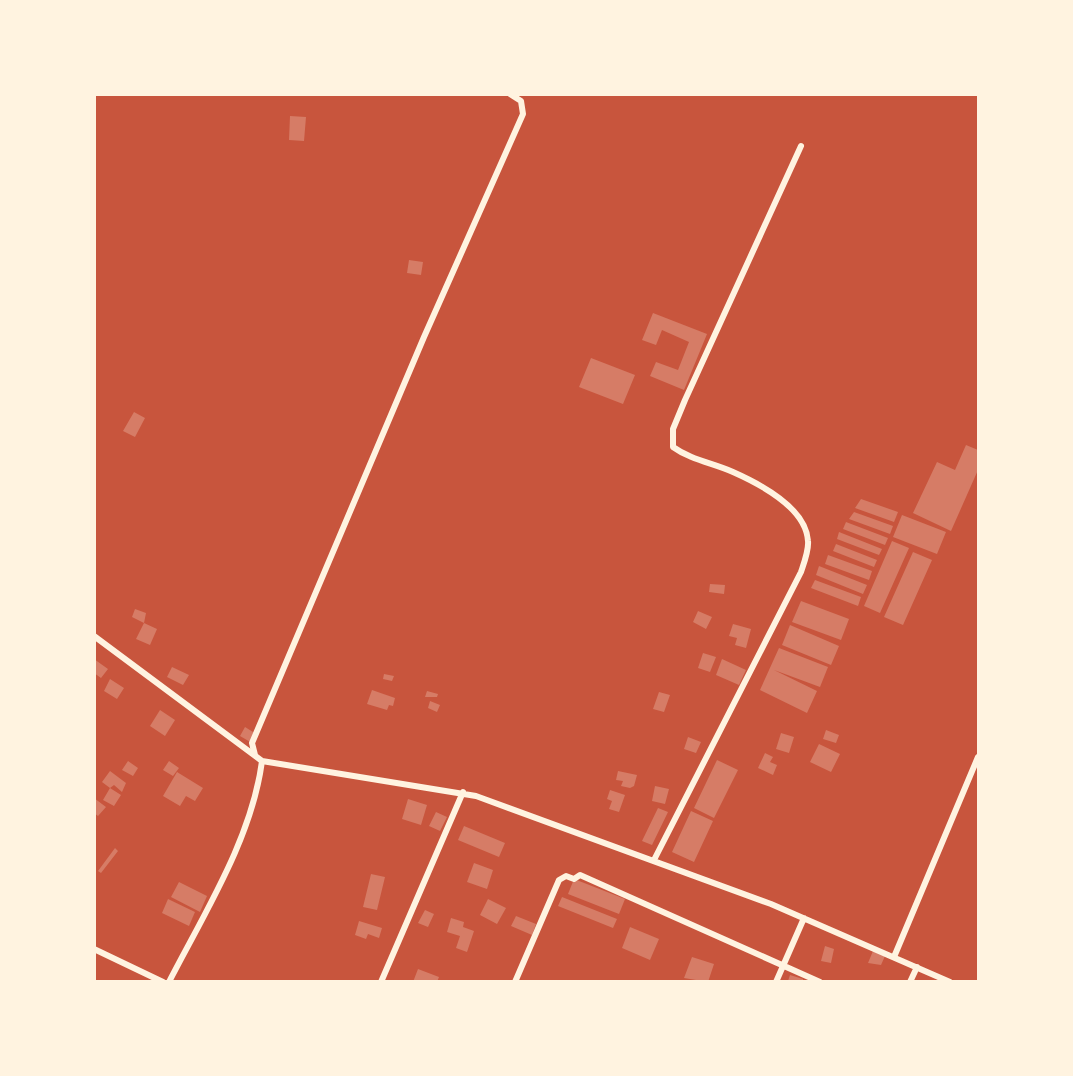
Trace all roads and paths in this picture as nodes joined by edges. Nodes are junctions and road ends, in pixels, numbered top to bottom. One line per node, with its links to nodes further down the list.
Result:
1 (510, 94): 4 (street)
2 (801, 146): 8 (street)
3 (94, 636): 4 (street)
4 (255, 755): 6 (street)
5 (978, 757): 11 (street)
6 (262, 761): 7 (street); 15 (street)
7 (463, 792): 8 (street); 16 (street)
8 (654, 860): 9 (street)
9 (804, 918): 11 (street); 12 (street)
10 (94, 950): 14 (street)
11 (894, 957): 13 (street)
12 (783, 965): 17 (street); 18 (street); 19 (street)
13 (917, 967): 20 (street); 21 (street)
14 (163, 981)
15 (169, 981)
16 (381, 981)
17 (515, 981)
18 (776, 981)
19 (820, 981)
20 (910, 981)
21 (950, 981)

